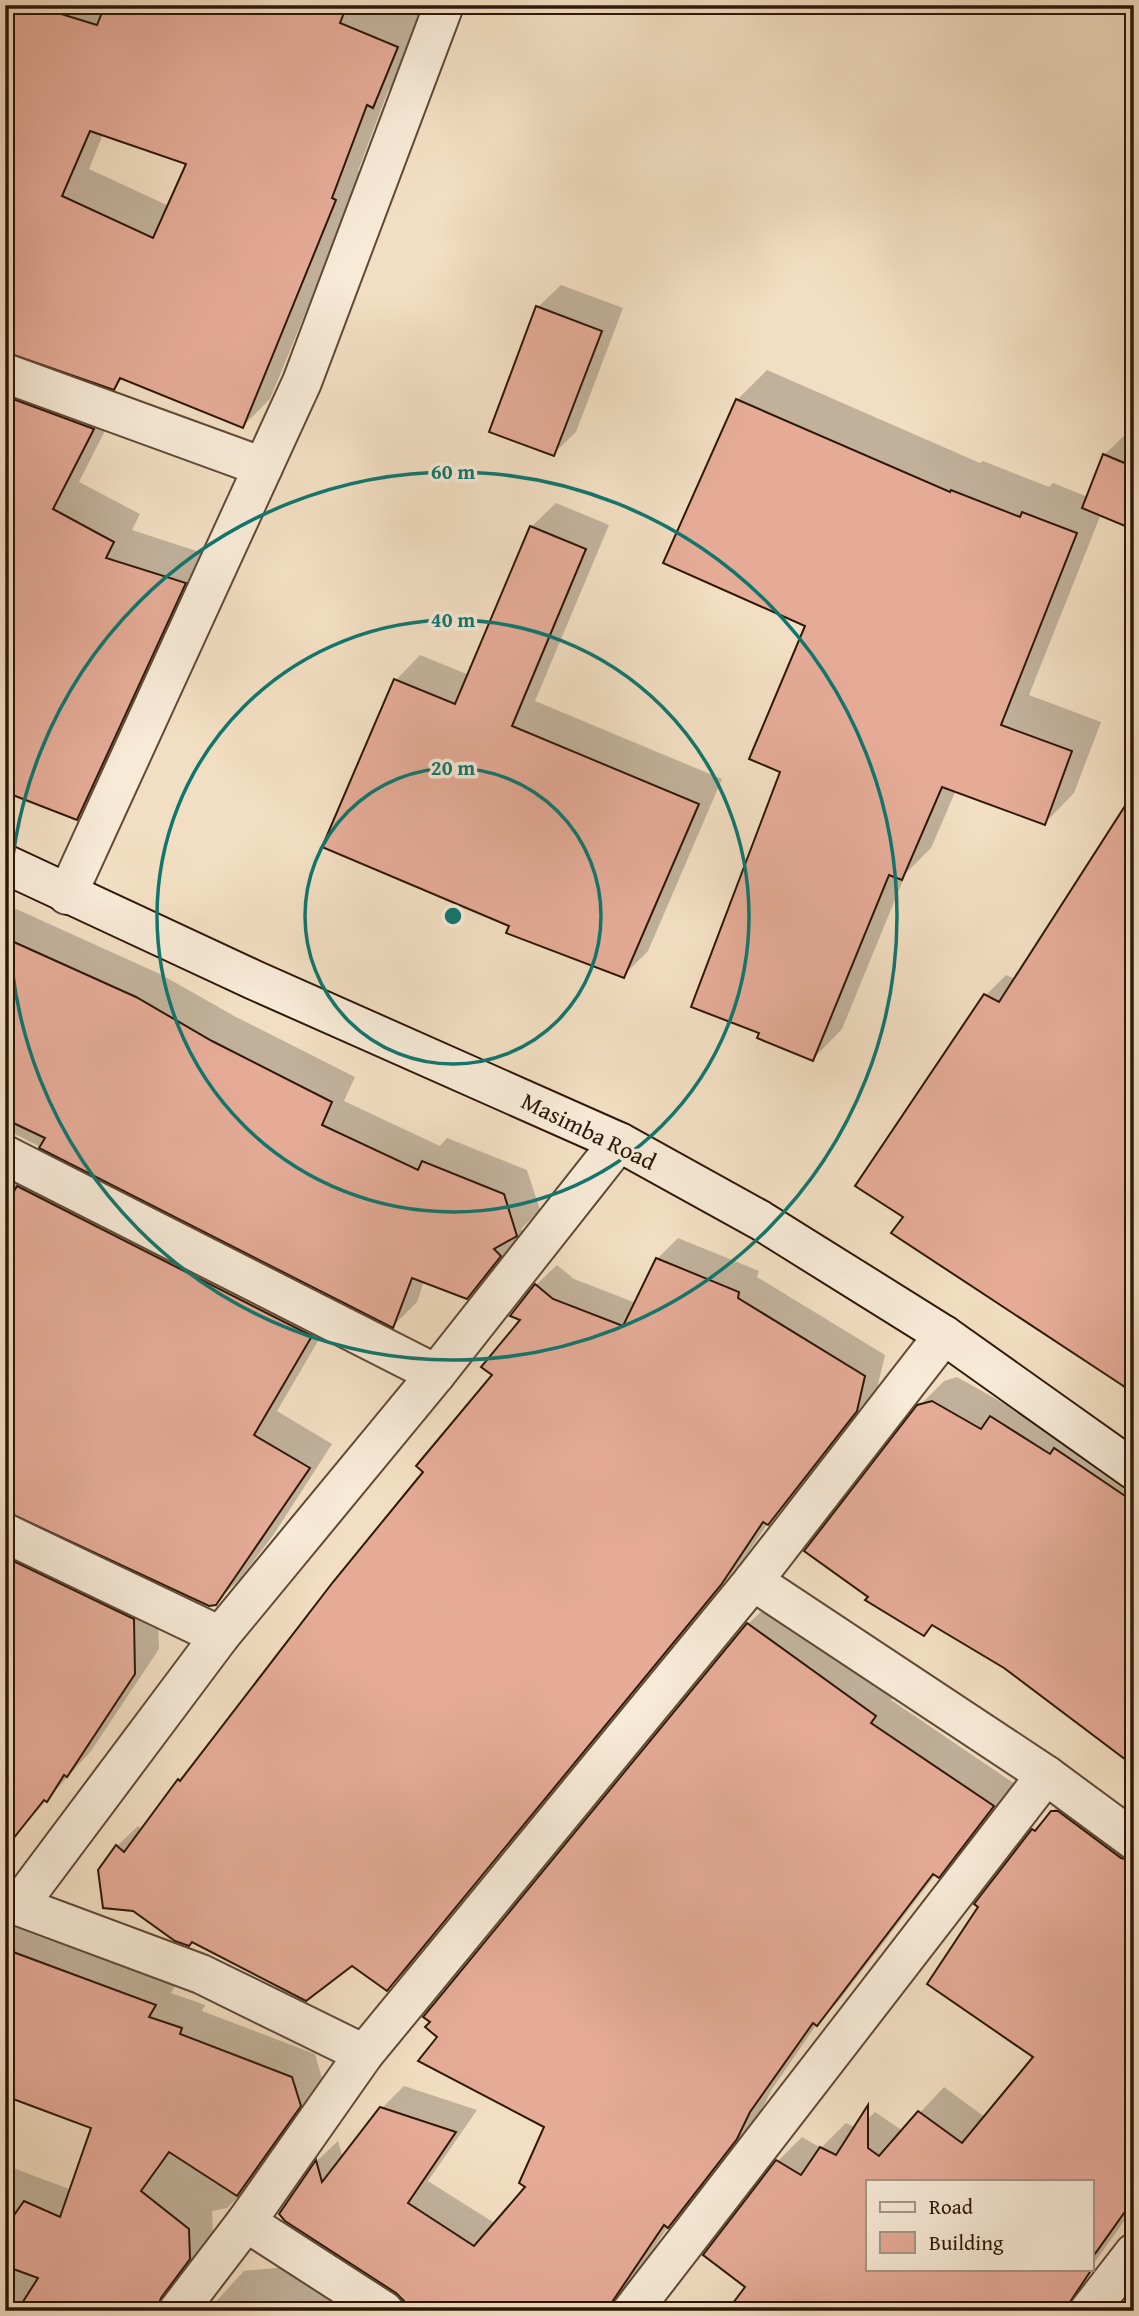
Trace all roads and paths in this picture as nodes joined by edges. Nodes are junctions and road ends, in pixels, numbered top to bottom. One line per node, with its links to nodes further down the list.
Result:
1 (444, 5): 3 (street)
2 (5, 373): 3 (street)
3 (263, 467): 5 (street)
4 (5, 864): 5 (street, Masimba Road)
5 (67, 895): 6 (street, Masimba Road)
6 (619, 1142): 8 (street, Masimba Road); 9 (street)
7 (5, 1155): 9 (street)
8 (944, 1335): 10 (street, Masimba Road); 12 (street)
9 (436, 1374): 13 (street)
10 (1134, 1470)
11 (5, 1533): 13 (street)
12 (753, 1581): 14 (street); 17 (street)
13 (219, 1636): 16 (street)
14 (1046, 1775): 15 (street); 22 (street)
15 (1134, 1840)
16 (12, 1903): 17 (street)
17 (364, 2054): 18 (street)
18 (246, 2222): 20 (street); 21 (street)
19 (1134, 2253): 23 (street)
20 (178, 2311)
21 (384, 2311)
22 (632, 2311)
23 (1089, 2311)

